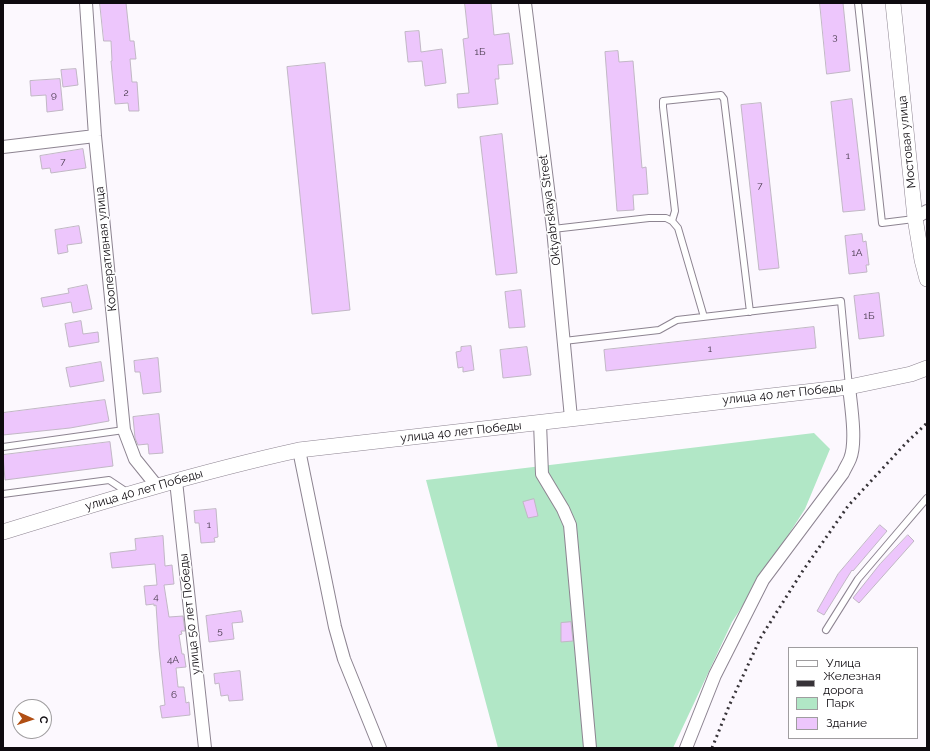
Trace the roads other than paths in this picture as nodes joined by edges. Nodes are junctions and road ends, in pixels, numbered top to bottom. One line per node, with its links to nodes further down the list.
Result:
1 (86, 3): 5 (street, Кооперативная улица)
2 (525, 3): 9 (street, Oktyabrskaya Street)
3 (858, 3): 7 (lane)
4 (893, 3): 7 (street, Мостовая улица)
5 (95, 136): 6 (street); 18 (street, Кооперативная улица)
6 (3, 147)
7 (919, 216): 10 (street, Мостовая улица)
8 (672, 221): 9 (lane); 11 (lane); 12 (lane)
9 (553, 229): 13 (street, Oktyabrskaya Street)
10 (927, 279)
11 (750, 312): 12 (lane); 15 (lane)
12 (704, 317): 13 (lane)
13 (564, 341): 16 (street, Oktyabrskaya Street)
14 (927, 368): 15 (street, улица 40 лет Победы)
15 (849, 387): 16 (street, улица 40 лет Победы); 31 (street)
16 (571, 418): 17 (street, улица 40 лет Победы)
17 (540, 423): 20 (street, улица 40 лет Победы); 30 (street)
18 (124, 430): 19 (lane); 22 (street, Кооперативная улица)
19 (3, 447)
20 (299, 450): 21 (street, улица 40 лет Победы); 29 (street)
21 (176, 481): 22 (street, улица 40 лет Победы); 28 (street, улица 50 лет Победы)
22 (156, 485): 23 (street, улица 40 лет Победы)
23 (129, 493): 24 (lane); 26 (street, улица 40 лет Победы)
24 (3, 494)
25 (927, 498): 27 (lane)
26 (3, 532)
27 (826, 630)
28 (204, 748)
29 (380, 748)
30 (590, 748)
31 (686, 748)

